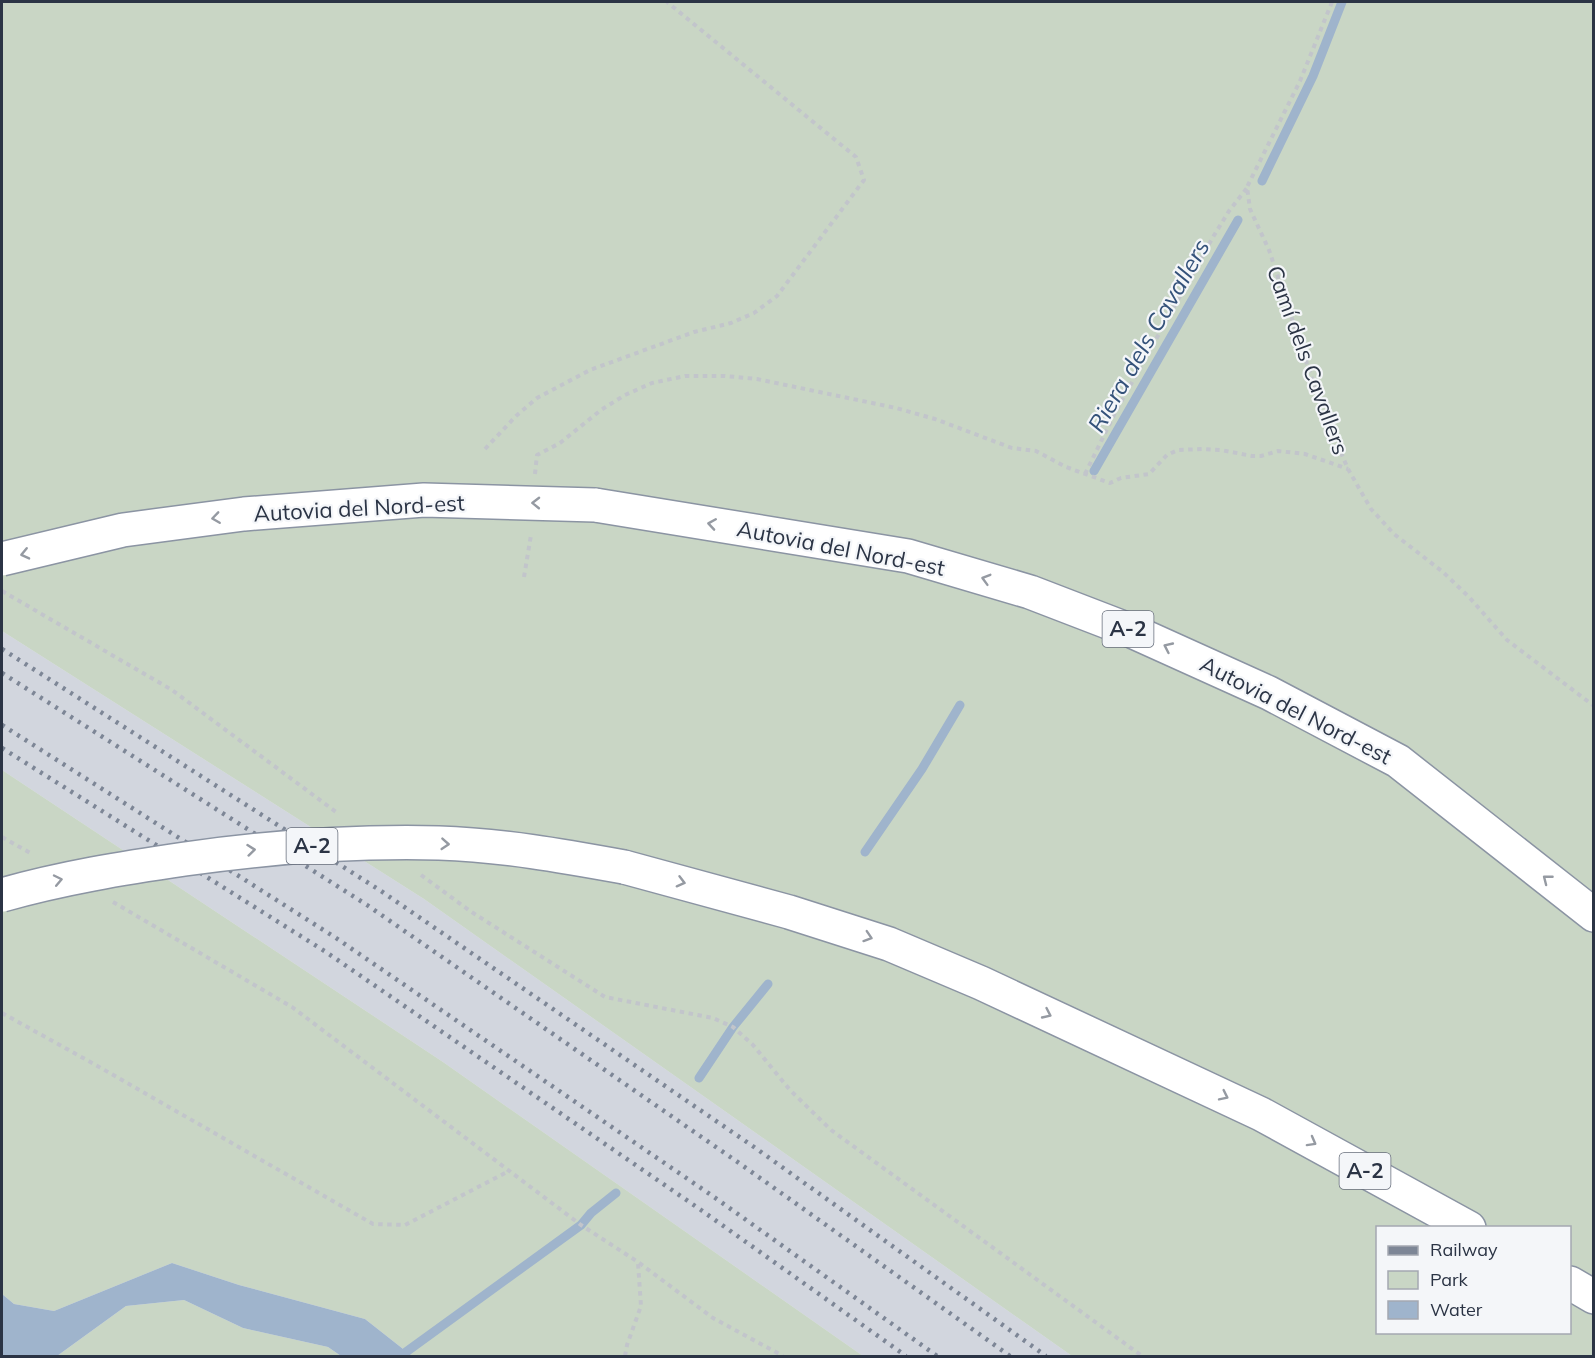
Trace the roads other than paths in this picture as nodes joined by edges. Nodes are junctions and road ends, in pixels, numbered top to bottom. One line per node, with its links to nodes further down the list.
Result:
1 (2, 559): 3 (highway, Autovia del Nord-est / A-2, one-way to 1, bridge)
2 (2, 895): 4 (highway, A-2, one-way to 4, bridge)
3 (1593, 915)
4 (1467, 1226)
5 (1571, 1284): 6 (highway)
6 (1593, 1296)

